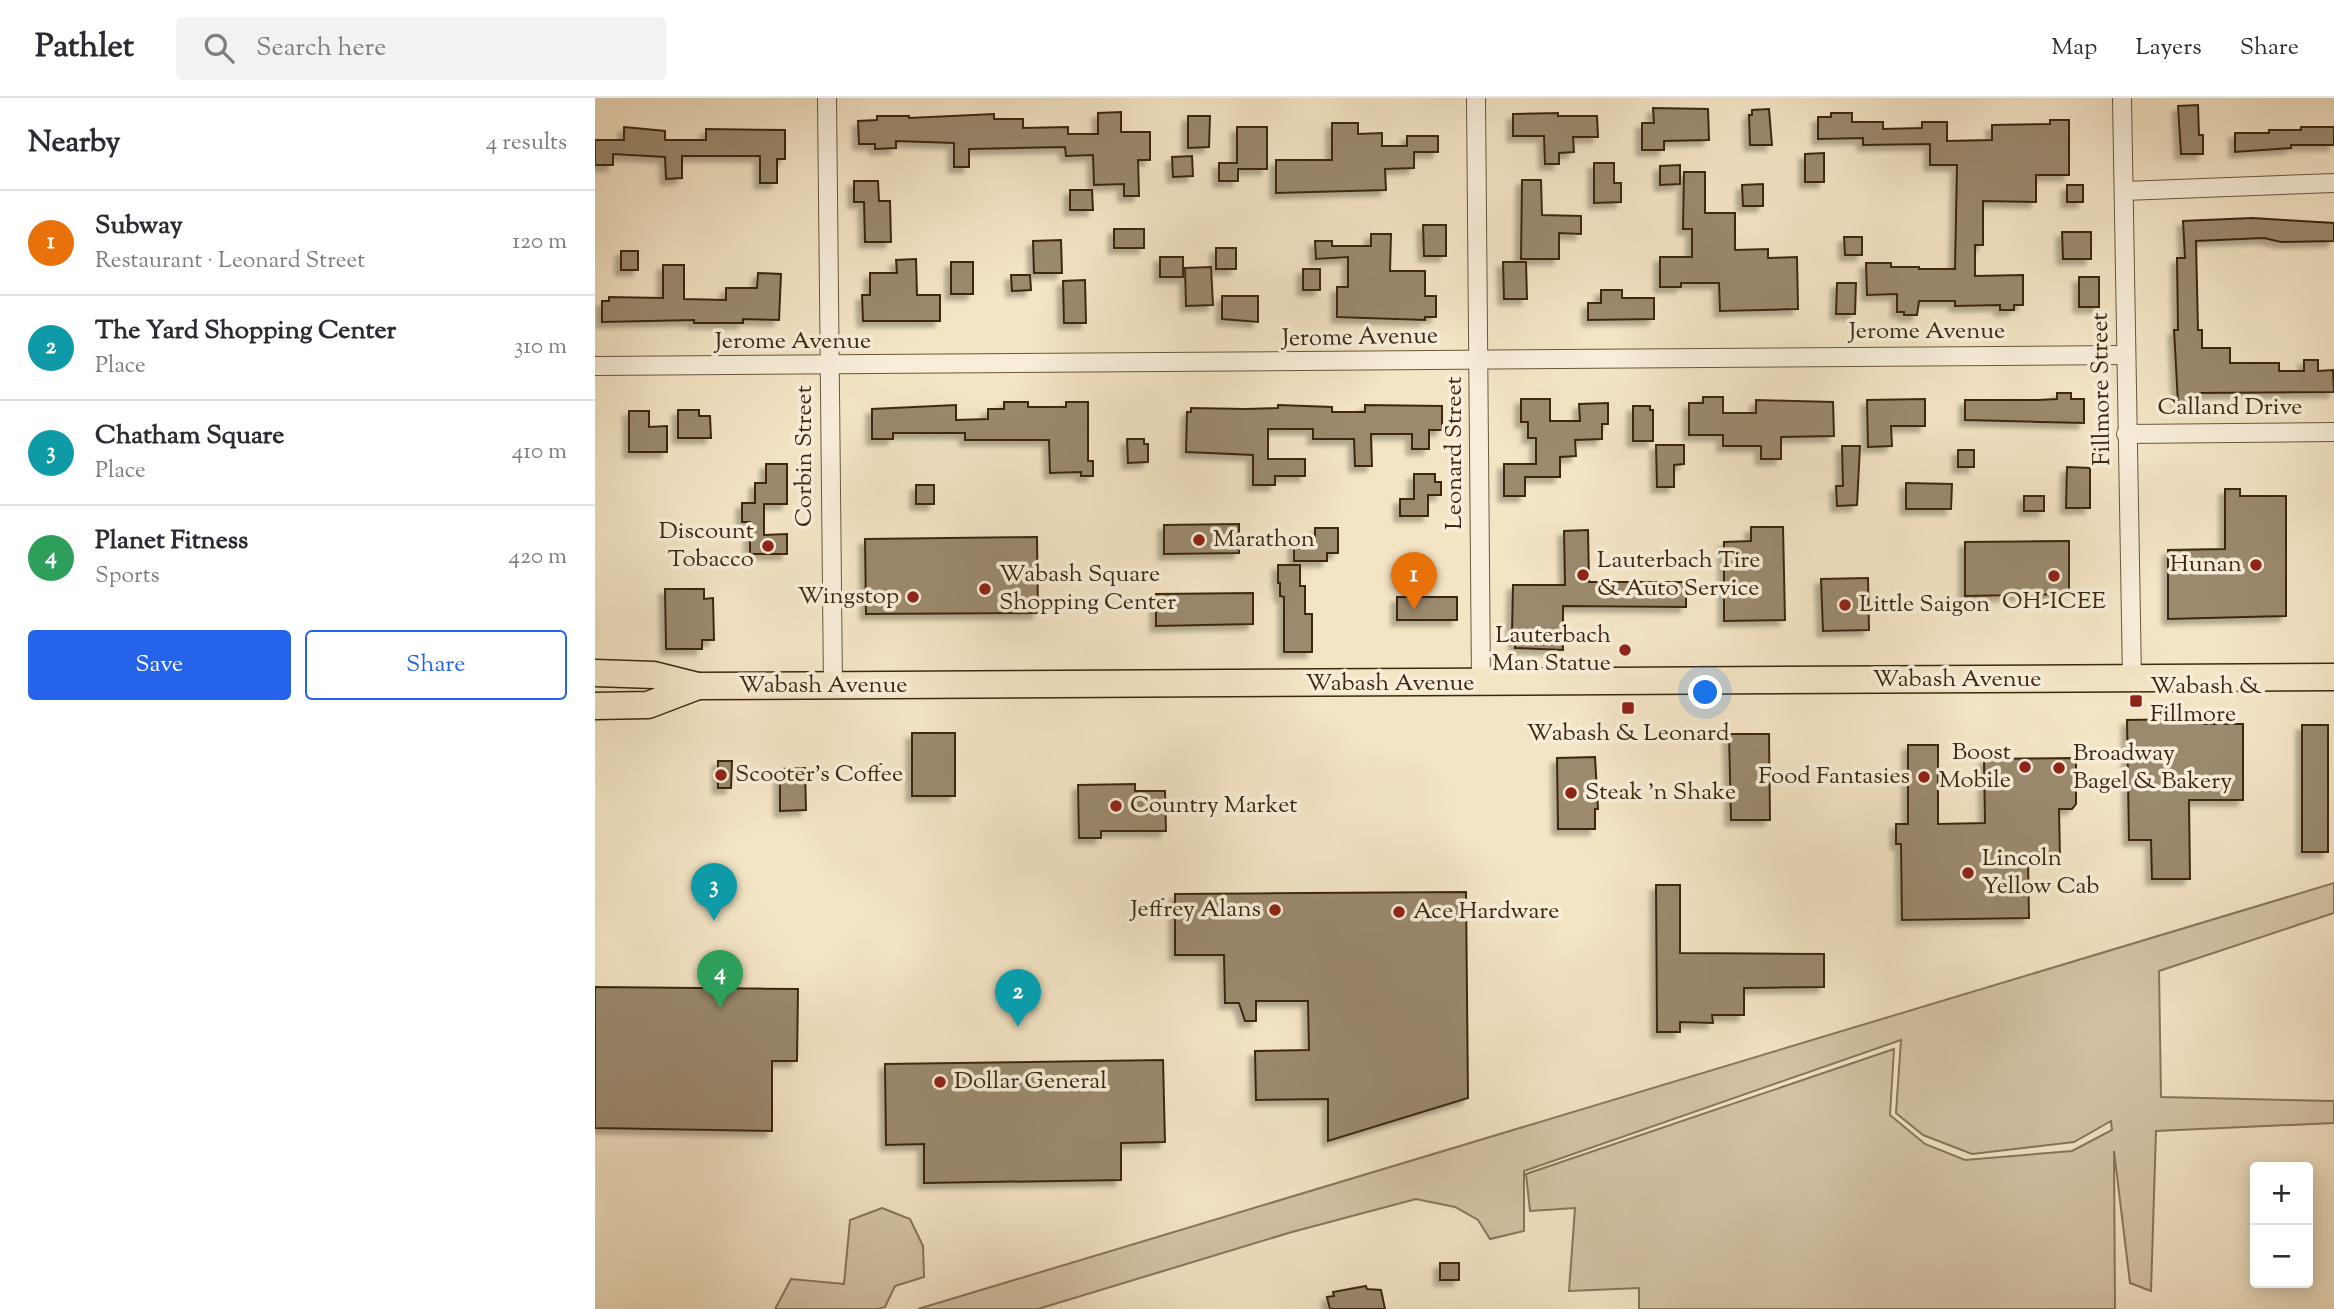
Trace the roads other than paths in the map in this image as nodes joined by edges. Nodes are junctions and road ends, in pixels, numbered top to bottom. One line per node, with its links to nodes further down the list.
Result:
1 (827, 98): 8 (street, Corbin Street)
2 (1476, 98): 7 (street, Leonard Street)
3 (2122, 98): 5 (street, Fillmore Street)
4 (2334, 183): 5 (street)
5 (2124, 191): 6 (street, Fillmore Street)
6 (2125, 355): 7 (street, Jerome Avenue); 11 (street, Fillmore Street)
7 (1479, 361): 8 (street, Jerome Avenue); 15 (street, Leonard Street)
8 (829, 365): 9 (street, Jerome Avenue); 17 (street, Corbin Street)
9 (595, 366)
10 (2334, 432): 11 (street, Calland Drive)
11 (2126, 434): 14 (street, Fillmore Street)
12 (595, 673): 16 (main road, Wabash Avenue)
13 (2334, 677): 14 (main road, Wabash Avenue)
14 (2132, 679): 15 (main road, Wabash Avenue)
15 (1481, 683): 17 (main road, Wabash Avenue)
16 (698, 686): 17 (main road, Wabash Avenue); 18 (main road, Wabash Avenue)
17 (833, 687)
18 (595, 706)

